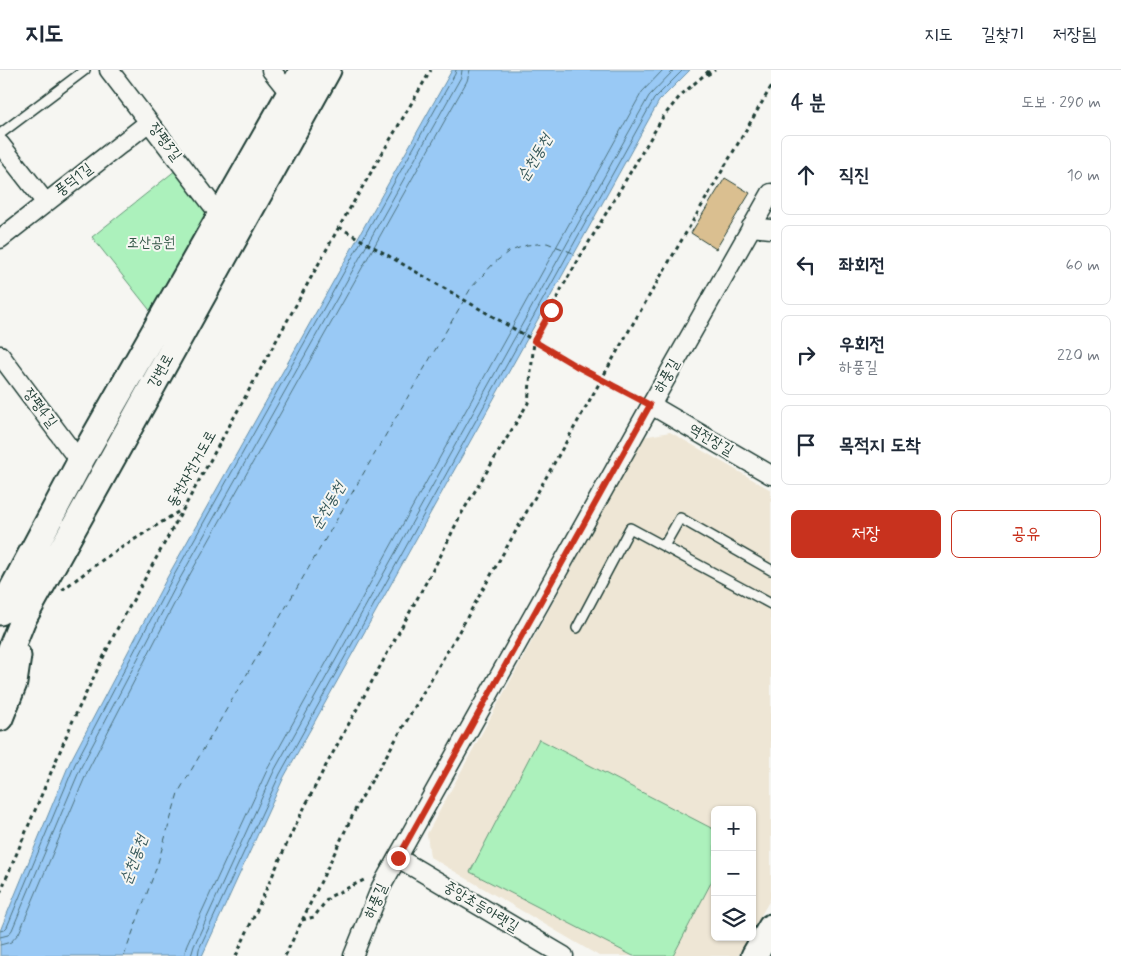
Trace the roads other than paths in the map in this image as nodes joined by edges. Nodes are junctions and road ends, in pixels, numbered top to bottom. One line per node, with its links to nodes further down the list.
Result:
1 (86, 70): 8 (lane)
2 (109, 70): 7 (street, 장평3길)
3 (271, 70): 6 (street)
4 (303, 70): 6 (main road, 강변로)
5 (328, 70): 22 (main road, 강변로)
6 (290, 94): 12 (main road, 강변로)
7 (149, 122): 11 (street, 풍덕1길); 12 (street, 장평3길)
8 (0, 134)
9 (0, 144): 11 (street)
10 (771, 193): 13 (street, 하풍길)
11 (46, 202): 15 (street, 풍덕1길)
12 (220, 215): 18 (main road, 강변로)
13 (751, 226): 14 (street); 17 (street, 하풍길)
14 (771, 229)
15 (0, 239)
16 (0, 355): 18 (street, 장평4길)
17 (650, 405): 19 (street, 역전장길); 27 (street, 하풍길)
18 (80, 462): 22 (main road, 강변로)
19 (771, 475)
20 (664, 546): 21 (lane); 23 (lane); 24 (lane)
21 (771, 570)
22 (8, 601): 25 (main road, 강변로); 26 (main road)
23 (771, 604)
24 (577, 628)
25 (0, 676)
26 (0, 718)
27 (398, 858): 29 (street, 하풍길); 30 (street, 중앙초등아랫길)
28 (771, 927): 31 (main road)
29 (353, 956)
30 (564, 956)
31 (754, 956)

